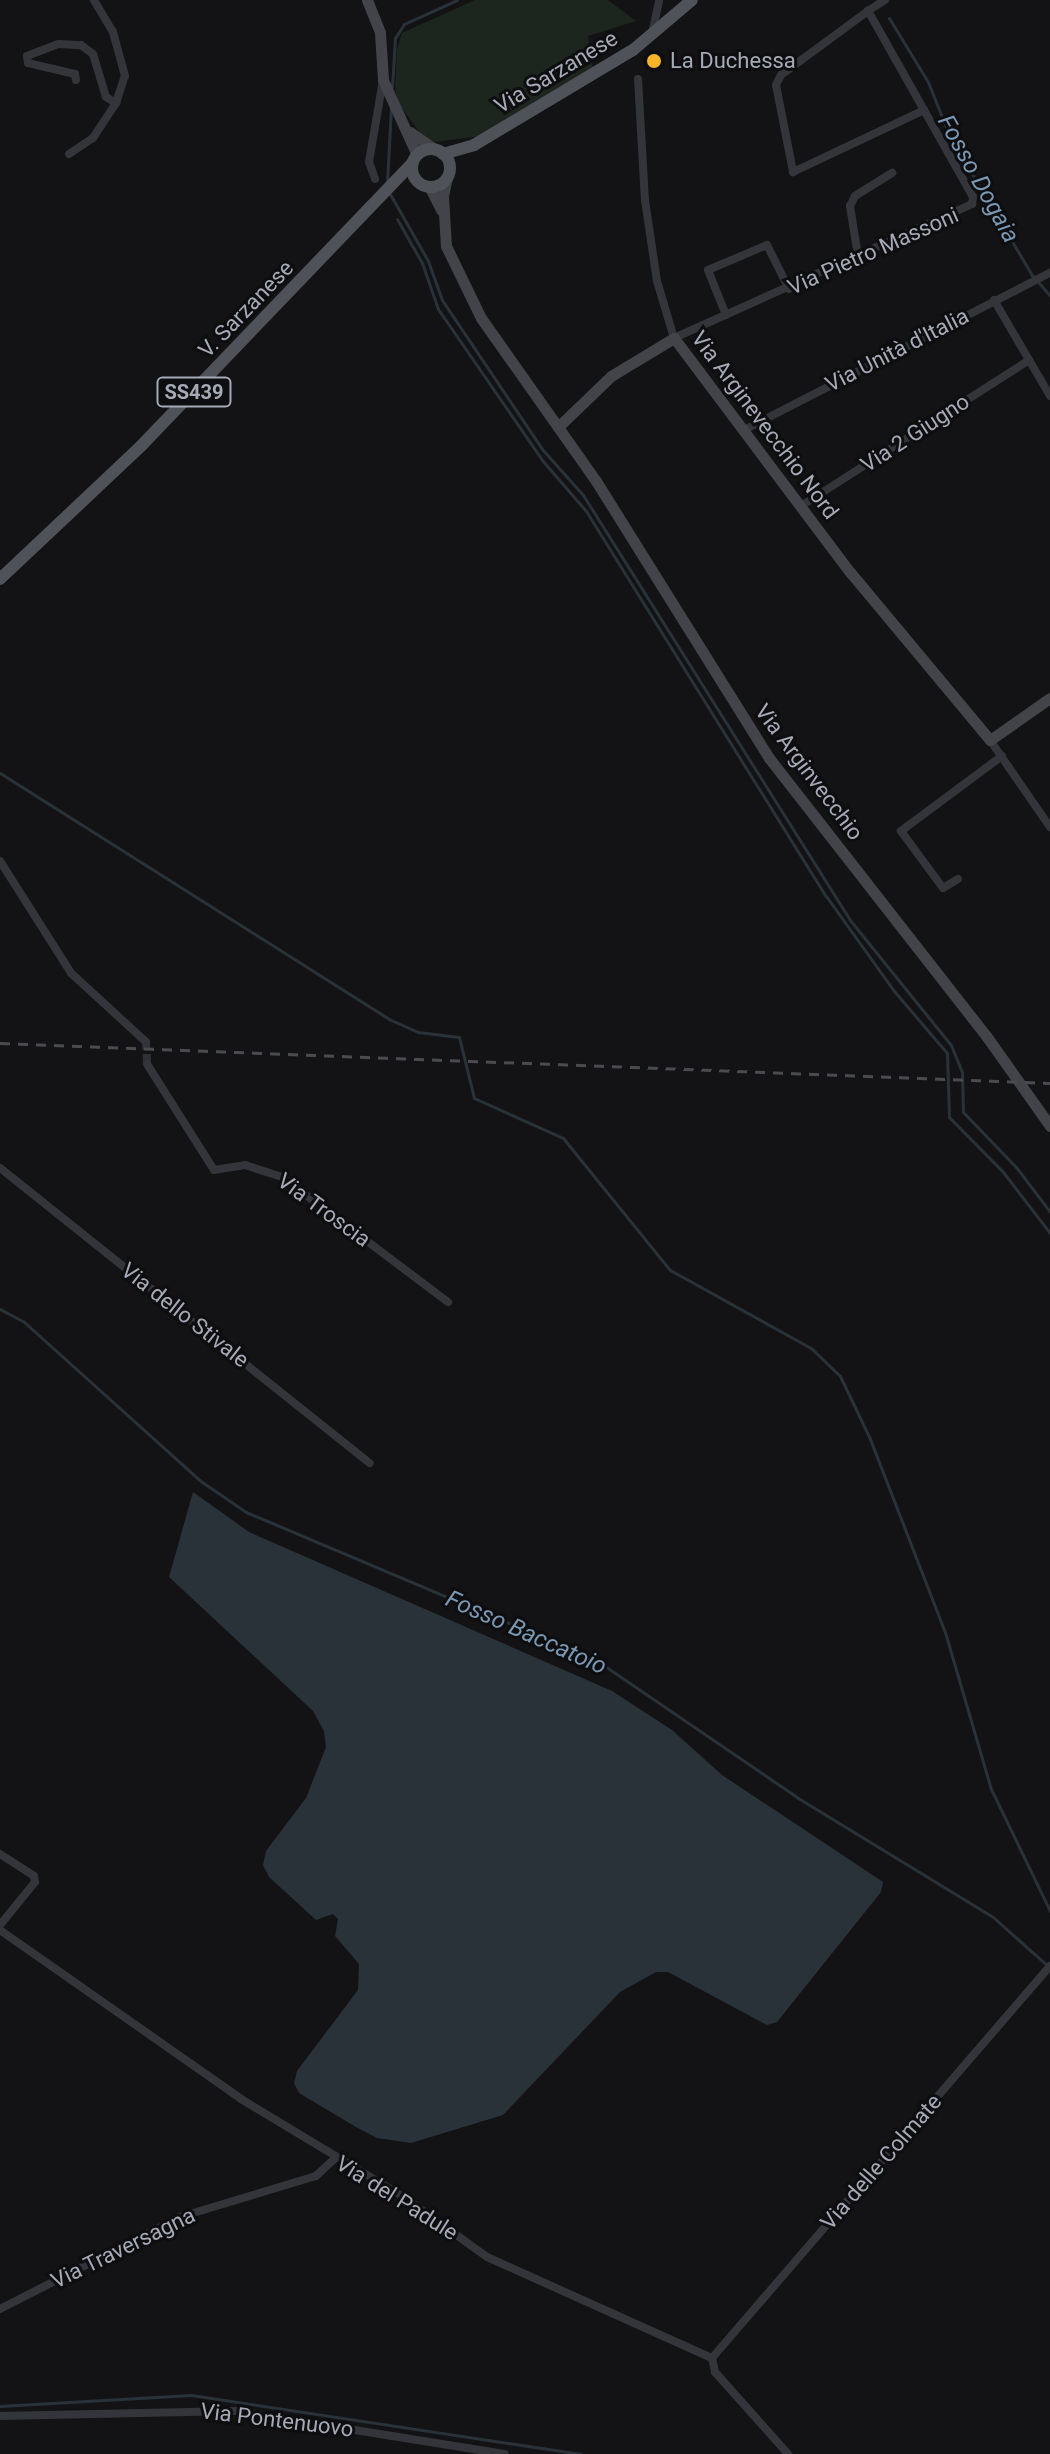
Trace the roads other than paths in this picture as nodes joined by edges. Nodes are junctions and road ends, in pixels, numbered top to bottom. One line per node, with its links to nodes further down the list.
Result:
1 (94, 0): 11 (street)
2 (659, 0): 7 (street)
3 (692, 0): 7 (main road, Via Sarzanese)
4 (885, 0): 6 (street)
5 (368, 1): 10 (main road)
6 (868, 11): 12 (street, Via Pietro Massoni); 12 (street)
7 (652, 35): 14 (main road, Via Sarzanese)
8 (638, 79): 29 (street, Via Arginevecchio Nord)
9 (76, 80): 11 (street)
10 (385, 86): 13 (main road); 20 (street)
11 (116, 103): 16 (street)
12 (924, 110): 24 (street, Via Pietro Massoni)
13 (407, 130): 15 (main road); 17 (main road)
14 (474, 145): 15 (main road); 18 (main road)
15 (439, 152): 17 (main road); 18 (main road)
16 (69, 154)
17 (414, 159): 21 (main road); 22 (main road, SS439)
18 (448, 172): 21 (main road); 23 (main road)
19 (892, 173): 24 (street)
20 (375, 179)
21 (425, 186): 22 (main road); 23 (main road)
22 (391, 189): 35 (main road, V. Sarzanese / SS439)
23 (443, 214): 32 (main road, Via Arginvecchio)
24 (858, 256): 26 (street, Via Pietro Massoni)
25 (1046, 275): 27 (street, Via Unità d'Italia)
26 (789, 289): 28 (street, Via Pietro Massoni); 28 (street)
27 (994, 300): 30 (street); 33 (street, Via Unità d'Italia)
28 (726, 315): 29 (street, Via Pietro Massoni)
29 (674, 338): 32 (main road); 33 (main road, Via Arginevecchio Nord)
30 (1029, 360): 31 (street); 34 (street, Via 2 Giugno)
31 (1050, 396)
32 (558, 427): 44 (main road, Via Arginvecchio)
33 (746, 429): 34 (main road, Via Arginevecchio Nord)
34 (801, 506): 37 (main road, Via Arginevecchio Nord)
35 (0, 579)
36 (1050, 698): 37 (main road)
37 (990, 740): 38 (street)
38 (1002, 756): 39 (street); 41 (street)
39 (1050, 827)
40 (0, 861): 42 (street)
41 (958, 879)
42 (146, 1042)
43 (147, 1064): 46 (street, Via Troscia)
44 (1050, 1126)
45 (0, 1168): 47 (street, Via dello Stivale)
46 (448, 1302)
47 (370, 1463)
48 (0, 1854): 49 (street)
49 (0, 1928): 51 (street, Via del Padule)
50 (1050, 1966): 53 (street, Via delle Colmate)
51 (335, 2158): 52 (street, Via Traversagna); 53 (street, Via del Padule)
52 (0, 2309)
53 (712, 2358): 56 (street)
54 (0, 2416): 55 (street, Via Pontenuovo)
55 (505, 2454)
56 (788, 2454)

